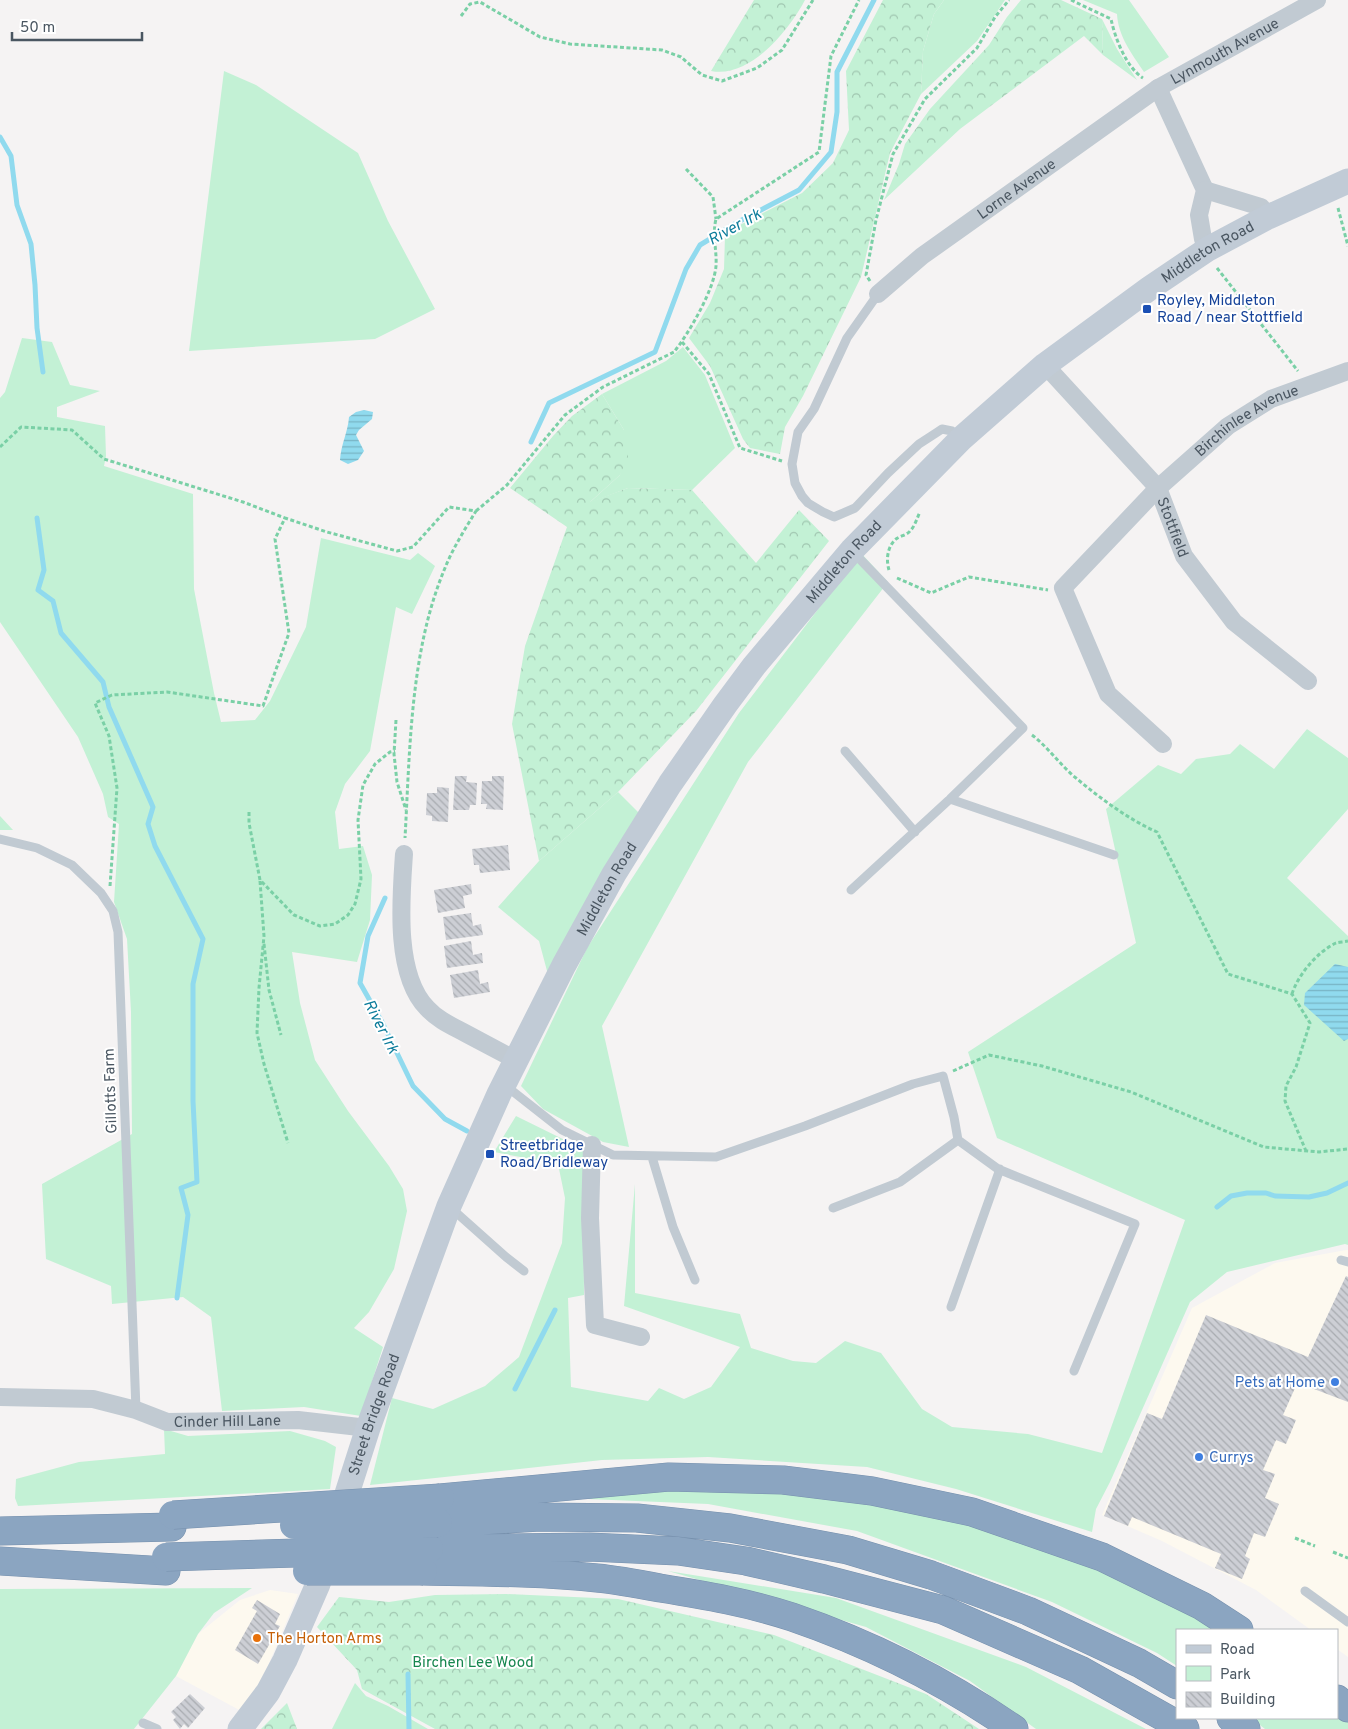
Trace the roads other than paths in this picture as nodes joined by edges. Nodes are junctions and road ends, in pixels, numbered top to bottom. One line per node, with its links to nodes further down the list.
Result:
1 (1317, 0): 2 (street, Lynmouth Avenue)
2 (1158, 88): 4 (street); 7 (street, Lorne Avenue)
3 (1340, 185): 5 (main road, Middleton Road)
4 (1205, 190): 5 (street); 6 (street)
5 (1268, 217): 6 (main road, Middleton Road)
6 (1206, 251): 8 (main road, Middleton Road)
7 (878, 294): 10 (lane)
8 (1046, 365): 10 (main road, Middleton Road); 11 (street, Stottfield)
9 (1348, 371): 11 (street, Birchinlee Avenue)
10 (962, 438): 12 (main road, Middleton Road)
11 (1158, 488): 13 (street, Stottfield); 14 (street, Birchinlee Avenue)
12 (852, 550): 16 (lane); 22 (main road, Middleton Road)
13 (1308, 681)
14 (1163, 744)
15 (844, 751): 17 (lane)
16 (950, 799): 17 (lane); 20 (lane)
17 (915, 832): 21 (lane)
18 (0, 838): 36 (lane, Gillotts Farm)
19 (404, 854): 22 (street)
20 (1114, 855)
21 (850, 890)
22 (516, 1060): 23 (main road, Middleton Road)
23 (501, 1089): 25 (lane); 28 (main road, Street Bridge Road)
24 (958, 1140): 26 (lane); 27 (lane); 29 (lane)
25 (592, 1145): 26 (lane); 33 (street)
26 (652, 1157): 31 (lane)
27 (1000, 1169): 32 (lane); 34 (lane)
28 (449, 1206): 30 (lane); 37 (main road, Street Bridge Road)
29 (833, 1208)
30 (524, 1271)
31 (695, 1280)
32 (951, 1308)
33 (641, 1337)
34 (1074, 1371)
35 (0, 1397): 36 (street, Cinder Hill Lane)
36 (136, 1410): 37 (street, Cinder Hill Lane)
37 (368, 1428): 51 (main road, Street Bridge Road)
38 (439, 1510): 39 (highway, bridge); 44 (highway); 45 (highway)
39 (9, 1531)
40 (426, 1560): 41 (highway, bridge); 52 (highway); 53 (highway)
41 (0, 1561)
42 (1305, 1591): 43 (lane)
43 (1348, 1622)
44 (1237, 1629)
45 (1176, 1684)
46 (1338, 1700): 47 (highway)
47 (1348, 1708)
48 (1232, 1719): 54 (highway)
49 (143, 1723): 50 (lane)
50 (157, 1729)
51 (240, 1729)
52 (1014, 1729)
53 (1185, 1729)
54 (1246, 1729)

